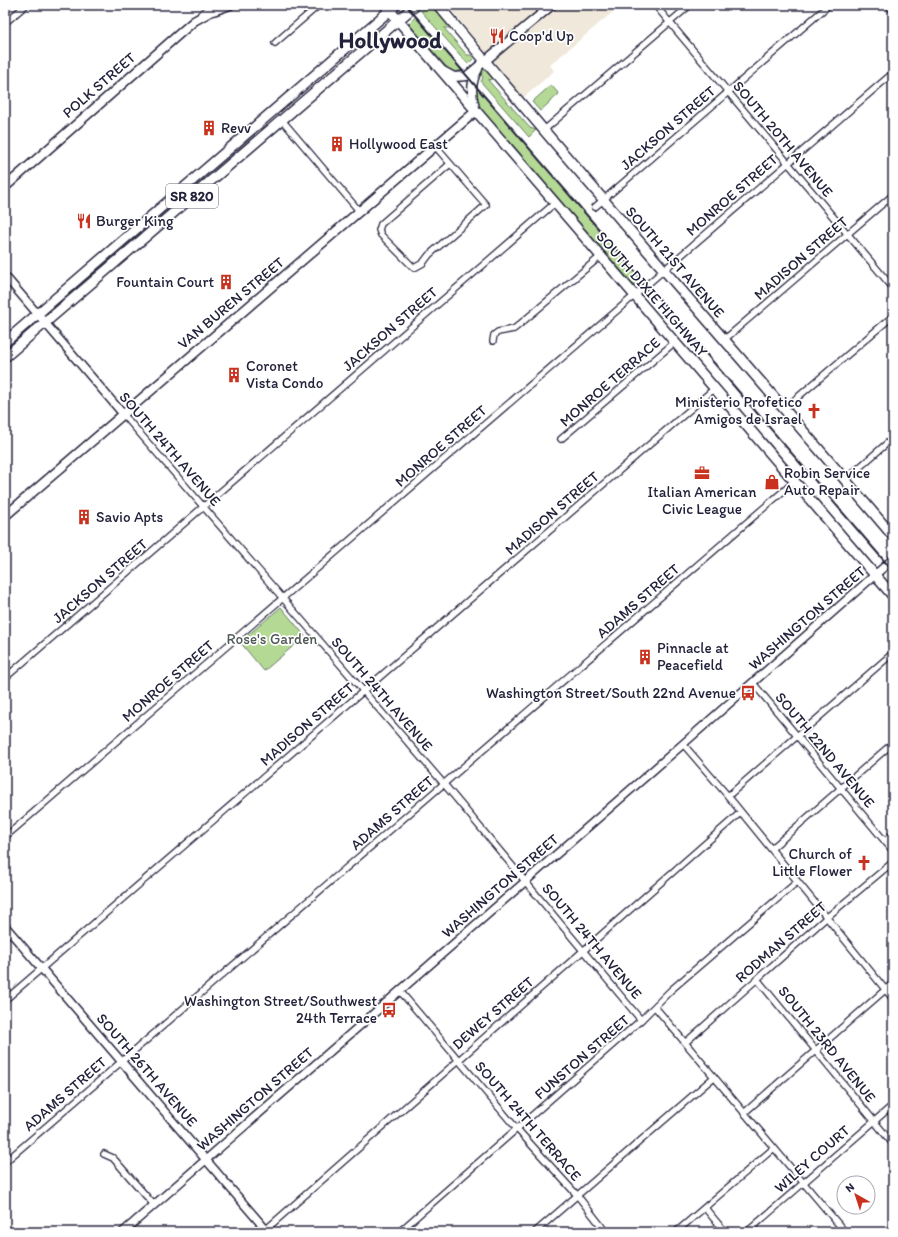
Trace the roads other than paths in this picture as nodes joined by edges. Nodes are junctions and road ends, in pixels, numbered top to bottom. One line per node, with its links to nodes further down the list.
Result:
1 (26, 5): 16 (street)
2 (212, 5): 15 (street, POLK STREET)
3 (230, 5): 15 (main road)
4 (320, 5): 18 (street)
5 (410, 5): 14 (main road)
6 (416, 5): 14 (main road, SR 820)
7 (438, 5): 21 (main road, SOUTH 21ST AVENUE)
8 (552, 5): 21 (main road)
9 (655, 5): 17 (street, SOUTH 20TH AVENUE)
10 (690, 5): 17 (street)
11 (829, 5): 25 (street, JACKSON STREET)
12 (888, 5): 13 (street)
13 (893, 11)
14 (393, 12): 19 (main road, SR 820); 20 (main road, SR 820); 22 (main road, SOUTH DIXIE HIGHWAY)
15 (194, 21): 32 (main road, POLK STREET)
16 (5, 23)
17 (669, 23): 25 (street, SOUTH 20TH AVENUE); 28 (street)
18 (275, 44)
19 (340, 54): 20 (main road); 39 (main road, SR 820)
20 (349, 62): 27 (main road, SR 820)
21 (485, 62): 23 (main road); 28 (main road, SOUTH 21ST AVENUE)
22 (439, 68): 23 (main road); 26 (main road, SOUTH DIXIE HIGHWAY)
23 (478, 69): 26 (main road)
24 (893, 73): 30 (street, MONROE STREET)
25 (728, 93): 30 (street, SOUTH 20TH AVENUE); 34 (street, JACKSON STREET)
26 (476, 111): 29 (main road, VAN BUREN STREET); 35 (main road, SOUTH DIXIE HIGHWAY)
27 (282, 120): 37 (street); 42 (main road, SR 820)
28 (543, 131): 34 (main road, SOUTH 21ST AVENUE)
29 (435, 146): 31 (street); 37 (main road, VAN BUREN STREET)
30 (788, 163): 38 (street, SOUTH 20TH AVENUE); 41 (street, MONROE STREET)
31 (450, 164): 31 (street)
32 (5, 186)
33 (893, 195): 38 (street, MADISON STREET)
34 (603, 200): 36 (street, JACKSON STREET); 41 (main road, SOUTH 21ST AVENUE)
35 (555, 203): 40 (main road, SOUTH DIXIE HIGHWAY); 61 (street, JACKSON STREET)
36 (595, 207)
37 (360, 212): 56 (main road, VAN BUREN STREET)
38 (848, 234): 44 (street, SOUTH 20TH AVENUE); 49 (street, MADISON STREET)
39 (118, 245): 42 (main road); 46 (main road, SR 820)
40 (601, 256): 45 (main road, SOUTH DIXIE HIGHWAY); 50 (street)
41 (663, 270): 45 (street, MONROE STREET); 49 (main road, SOUTH 21ST AVENUE)
42 (104, 272): 48 (main road, SR 820)
43 (5, 276): 46 (street, SOUTH 24TH AVENUE)
44 (893, 288)
45 (634, 295): 52 (main road, SOUTH DIXIE HIGHWAY); 67 (street, MONROE STREET)
46 (38, 314): 48 (street, SOUTH 24TH AVENUE); 51 (main road, SR 820)
47 (893, 316): 55 (street)
48 (45, 323): 53 (main road, SR 820); 56 (street, SOUTH 24TH AVENUE)
49 (725, 339): 55 (main road, SOUTH 21ST AVENUE)
50 (493, 341)
51 (5, 342)
52 (675, 342): 54 (main road, SOUTH DIXIE HIGHWAY); 58 (street, MONROE TERRACE)
53 (5, 357)
54 (715, 388): 60 (main road, SOUTH DIXIE HIGHWAY); 71 (street, MADISON STREET)
55 (785, 408): 59 (main road, SOUTH 21ST AVENUE)
56 (123, 414): 61 (street, SOUTH 24TH AVENUE); 62 (main road, VAN BUREN STREET)
57 (893, 438): 59 (street)
58 (561, 440)
59 (845, 480): 63 (main road, SOUTH 21ST AVENUE)
60 (795, 482): 65 (main road, SOUTH DIXIE HIGHWAY); 75 (street, ADAMS STREET)
61 (203, 507): 67 (street, SOUTH 24TH AVENUE); 69 (street, JACKSON STREET)
62 (5, 516)
63 (893, 536)
64 (893, 559): 65 (street, WASHINGTON STREET)
65 (876, 575): 66 (main road, SOUTH DIXIE HIGHWAY); 70 (street, WASHINGTON STREET)
66 (893, 596)
67 (282, 598): 71 (street, SOUTH 24TH AVENUE); 80 (street, MONROE STREET)
68 (893, 653): 72 (street)
69 (5, 678)
70 (753, 683): 72 (street, SOUTH 22ND AVENUE); 74 (street, WASHINGTON STREET)
71 (363, 692): 75 (street, SOUTH 24TH AVENUE); 90 (street, MADISON STREET)
72 (798, 736): 76 (street, SOUTH 22ND AVENUE); 77 (street)
73 (893, 743): 76 (street)
74 (683, 744): 77 (street); 85 (street, WASHINGTON STREET)
75 (444, 784): 85 (street, SOUTH 24TH AVENUE); 102 (street, ADAMS STREET)
76 (842, 788): 81 (street, SOUTH 22ND AVENUE); 82 (street)
77 (728, 796): 78 (street)
78 (740, 813): 82 (street); 89 (street, DEWEY STREET)
79 (893, 834): 81 (street)
80 (5, 837)
81 (885, 841): 83 (street, SOUTH 22ND AVENUE)
82 (771, 849): 86 (street)
83 (893, 851)
84 (893, 862): 87 (street, RODMAN STREET)
85 (526, 881): 89 (street, SOUTH 24TH AVENUE); 94 (street, WASHINGTON STREET)
86 (797, 882): 87 (street); 97 (street, FUNSTON STREET)
87 (826, 918): 91 (street, RODMAN STREET); 93 (street)
88 (5, 926): 90 (street, SOUTH 26TH AVENUE)
89 (583, 950): 98 (street, SOUTH 24TH AVENUE); 101 (street, DEWEY STREET)
90 (42, 968): 96 (street, MADISON STREET); 102 (street, SOUTH 26TH AVENUE)
91 (758, 979): 99 (street, RODMAN STREET); 100 (street, SOUTH 23RD AVENUE)
92 (893, 983): 93 (street)
93 (886, 990): 95 (street); 100 (street)
94 (400, 991): 101 (street, SOUTH 24TH TERRACE); 111 (street, WASHINGTON STREET)
95 (893, 999)
96 (5, 1000)
97 (655, 1007): 98 (street, FUNSTON STREET); 99 (street, SOUTH 24TH AVENUE)
98 (641, 1020): 107 (street, FUNSTON STREET)
99 (686, 1042): 103 (street, SOUTH 24TH AVENUE)
100 (816, 1050): 105 (street); 106 (street, SOUTH 23RD AVENUE)
101 (458, 1059): 107 (street, SOUTH 24TH TERRACE); 118 (street, DEWEY STREET)
102 (122, 1061): 111 (street, SOUTH 26TH AVENUE); 112 (street, ADAMS STREET)
103 (714, 1077): 105 (street, SOUTH 24TH AVENUE); 114 (street)
104 (893, 1105): 106 (street, WILEY COURT)
105 (744, 1113): 109 (street, SOUTH 24TH AVENUE)
106 (874, 1121): 108 (street, SOUTH 23RD AVENUE); 113 (street, WILEY COURT)
107 (517, 1129): 114 (street, SOUTH 24TH TERRACE); 120 (street, FUNSTON STREET)
108 (893, 1144)
109 (774, 1148): 113 (street, SOUTH 24TH AVENUE); 116 (street)
110 (104, 1154): 115 (street)
111 (206, 1158): 115 (street, WASHINGTON STREET); 118 (street, SOUTH 26TH AVENUE)
112 (5, 1162)
113 (804, 1182): 125 (street, WILEY COURT); 126 (street, SOUTH 24TH AVENUE)
114 (576, 1195): 121 (street); 122 (street, SOUTH 24TH TERRACE)
115 (154, 1205): 119 (street, WASHINGTON STREET)
116 (705, 1208): 123 (street); 124 (street)
117 (893, 1227): 127 (street)
118 (266, 1231)
119 (123, 1232)
120 (399, 1232)
121 (535, 1232)
122 (606, 1232)
123 (676, 1232)
124 (725, 1232)
125 (747, 1232)
126 (845, 1232)
127 (887, 1232)

